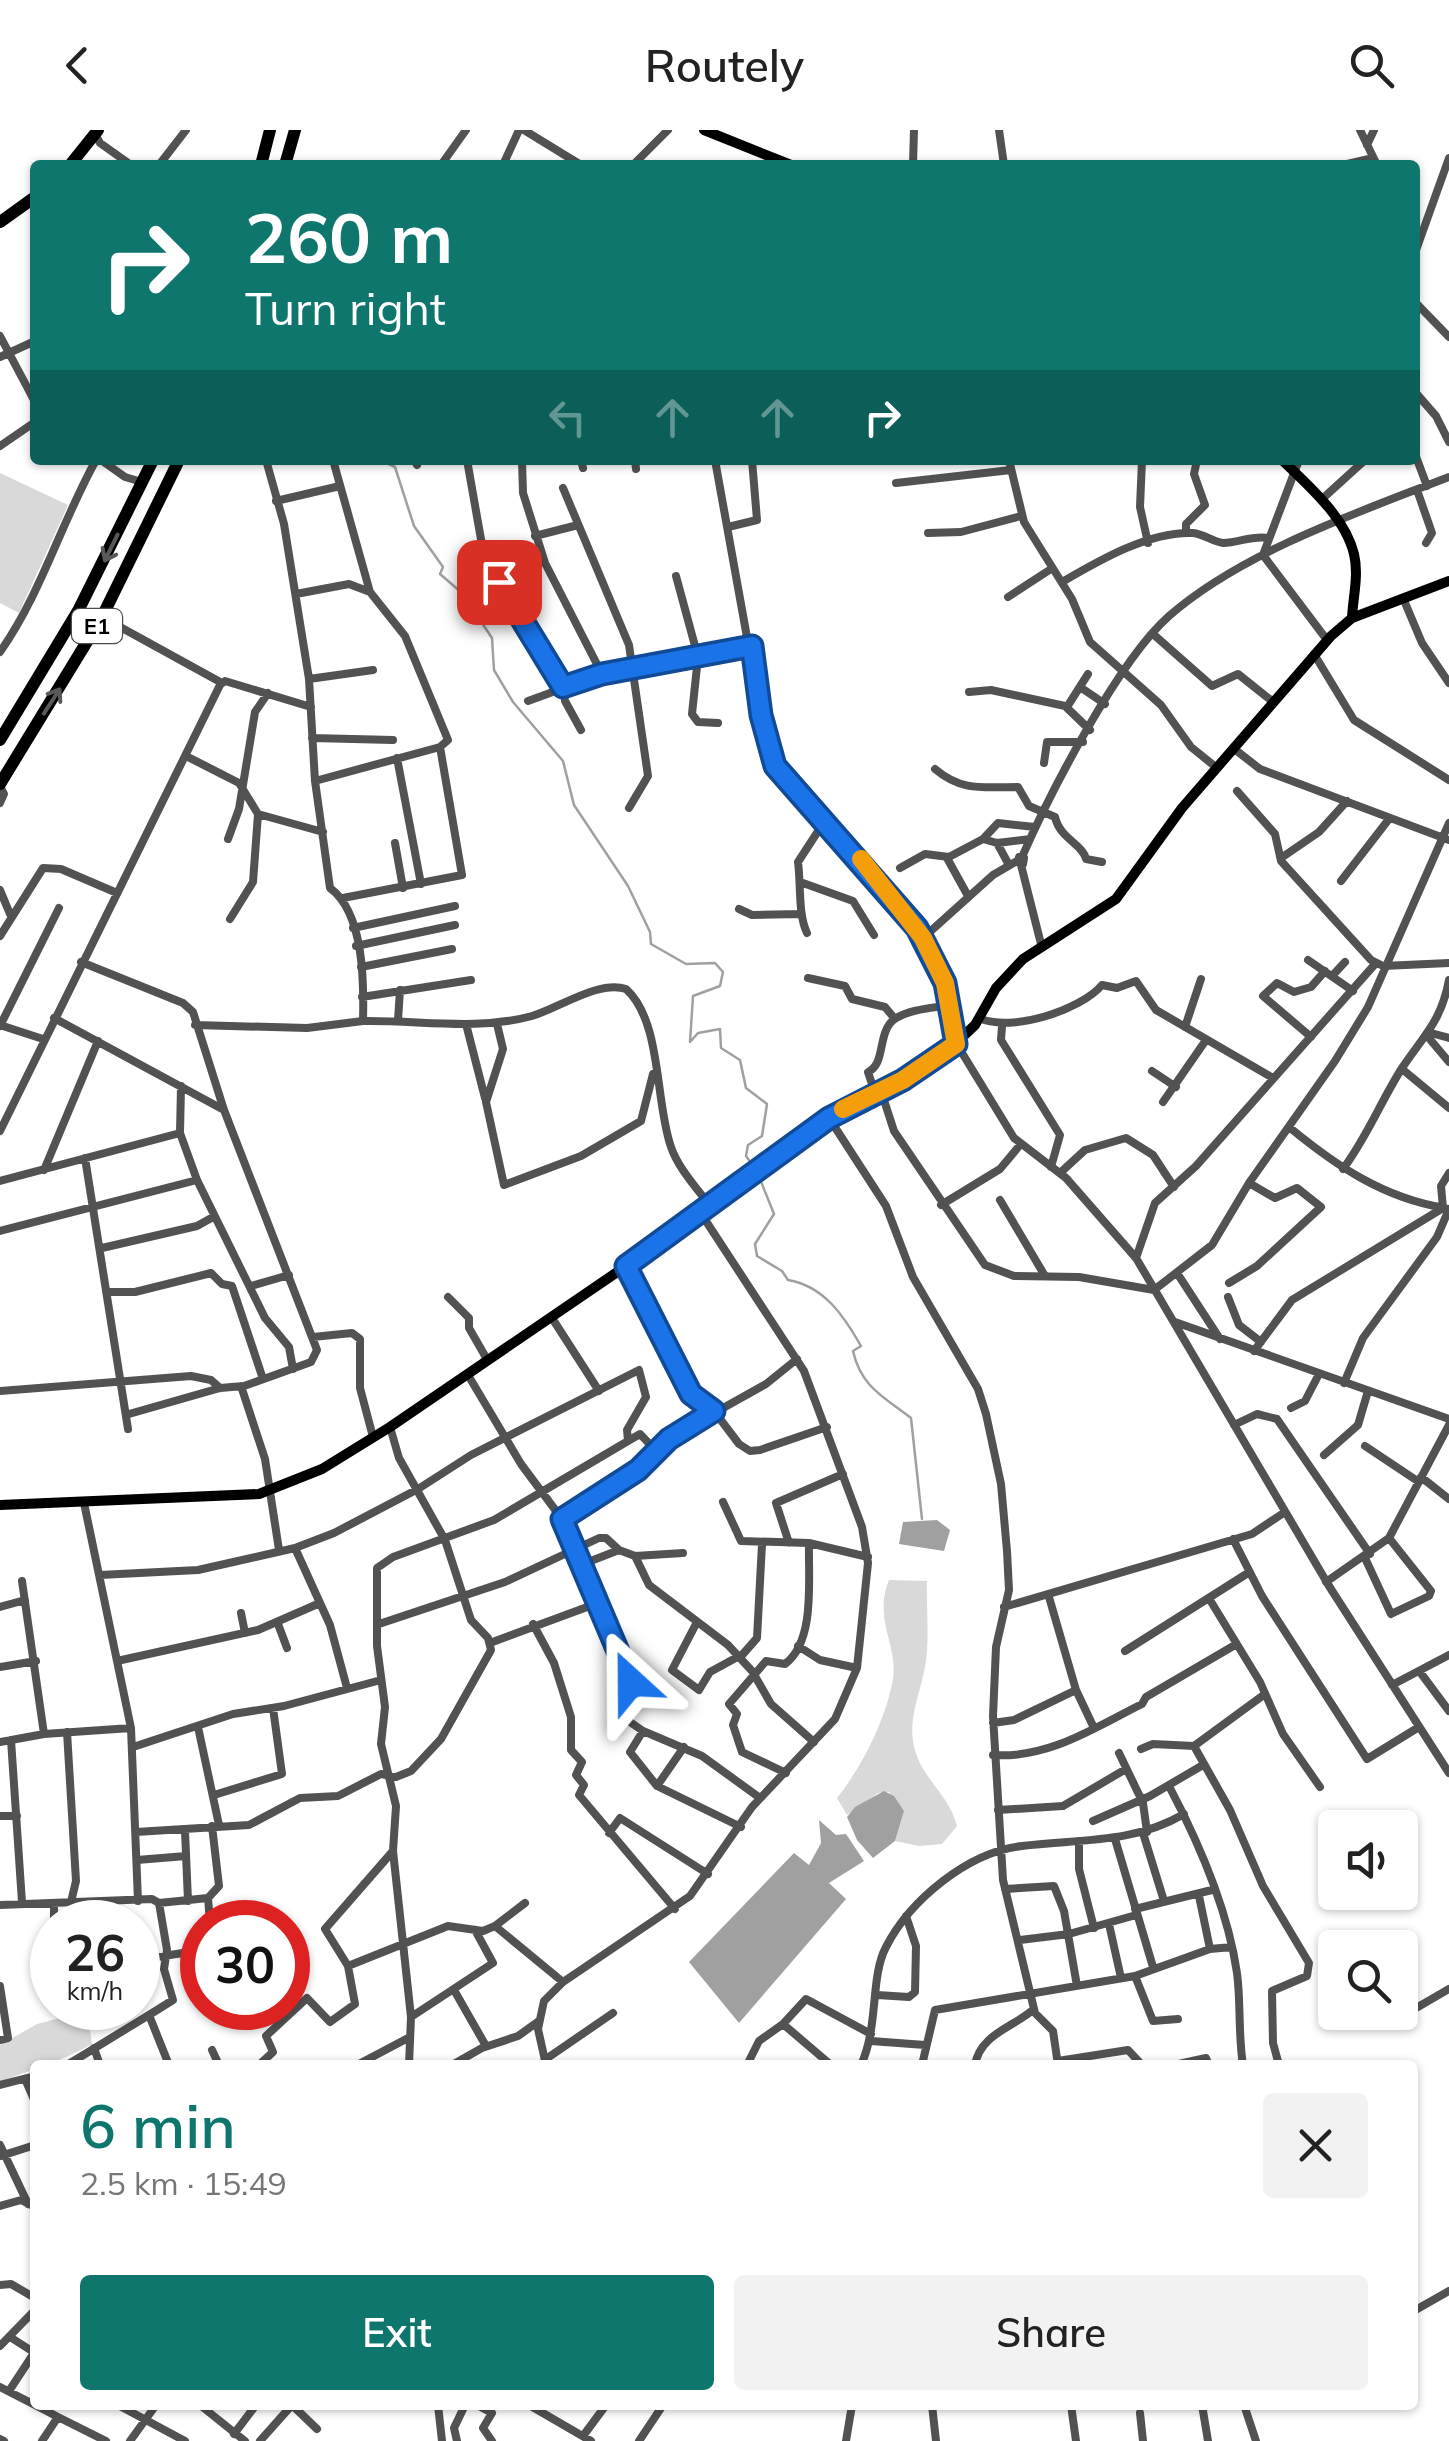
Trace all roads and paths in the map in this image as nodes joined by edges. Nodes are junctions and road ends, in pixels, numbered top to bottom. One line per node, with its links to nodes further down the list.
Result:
1 (186, 130): 17 (street)
2 (270, 130): 18 (highway)
3 (295, 130): 19 (highway)
4 (466, 130): 20 (street)
5 (521, 130): 21 (street); 22 (street)
6 (668, 130): 23 (street)
7 (704, 130): 24 (main road)
8 (914, 130): 25 (street)
9 (999, 130): 26 (street)
10 (1360, 130): 13 (street)
11 (1374, 130): 13 (street)
12 (97, 132): 15 (highway); 16 (street)
13 (1366, 145): 27 (street)
14 (1449, 158): 30 (street)
15 (74, 160)
16 (126, 160)
17 (163, 160)
18 (261, 160)
19 (287, 160)
20 (445, 160)
21 (506, 160)
22 (573, 160)
23 (638, 160)
24 (769, 160)
25 (913, 160)
26 (1003, 160)
27 (1374, 160)
28 (30, 200): 29 (highway)
29 (0, 222)
30 (1420, 238)
31 (1420, 307): 33 (street)
32 (0, 336): 35 (street)
33 (1449, 337)
34 (30, 343): 35 (street)
35 (3, 355): 36 (street)
36 (30, 395)
37 (1420, 398): 39 (street)
38 (30, 425): 40 (street)
39 (1449, 442)
40 (0, 446)
41 (96, 465): 91 (street)
42 (107, 465): 58 (street)
43 (150, 465): 58 (highway, E1)
44 (178, 465): 86 (highway, E1)
45 (267, 465): 65 (street)
46 (334, 465): 60 (street)
47 (468, 465): 103 (street)
48 (522, 465): 72 (street)
49 (716, 465): 69 (street)
50 (752, 465): 69 (street)
51 (1010, 465): 59 (street); 66 (street)
52 (1142, 465): 74 (street)
53 (1195, 465): 71 (street)
54 (1296, 465): 64 (main road); 73 (street)
55 (1360, 465): 64 (street)
56 (1419, 465): 61 (street)
57 (1449, 477): 61 (street)
58 (142, 482): 85 (highway, E1, one-way to 85)
59 (896, 483)
60 (340, 486): 65 (street); 81 (street)
61 (1428, 486): 63 (street)
62 (563, 488): 68 (street)
63 (1417, 490): 67 (street); 75 (street)
64 (1321, 500): 67 (main road)
65 (276, 501): 82 (street)
66 (1021, 516): 70 (street); 77 (street)
67 (1338, 522): 76 (street); 87 (main road)
68 (578, 525): 72 (street); 95 (street)
69 (728, 527): 90 (street)
70 (928, 533)
71 (1186, 534): 73 (street); 74 (street)
72 (535, 536): 96 (street)
73 (1269, 538): 76 (street)
74 (1148, 543): 80 (street)
75 (1426, 543)
76 (1263, 556): 88 (street); 89 (street)
77 (1051, 569): 80 (street); 83 (street)
78 (676, 576): 93 (street)
79 (1446, 580): 84 (main road)
80 (1062, 582): 98 (street)
81 (370, 592): 82 (street); 118 (street)
82 (296, 594): 99 (street)
83 (1008, 597)
84 (1402, 598): 87 (main road); 101 (street)
85 (82, 605): 86 (highway); 115 (highway, E1)
86 (102, 617): 100 (street); 127 (highway, E1, one-way to 86)
87 (1352, 618): 89 (main road)
88 (1153, 634): 98 (street); 107 (street)
89 (1327, 640): 92 (main road)
90 (752, 646): 93 (street); 136 (street)
91 (0, 652)
92 (1314, 654): 107 (main road); 126 (street)
93 (698, 657): 95 (street); 111 (street)
94 (373, 670): 99 (street)
95 (630, 670): 96 (street); 132 (street)
96 (602, 674): 103 (street)
97 (1088, 674): 102 (street)
98 (1124, 674): 108 (street); 124 (street)
99 (309, 678): 110 (street)
100 (222, 683): 105 (street); 120 (street)
101 (1449, 683)
102 (1080, 686): 108 (street); 109 (street)
103 (563, 687): 106 (street); 112 (street)
104 (969, 692): 109 (street)
105 (268, 693): 110 (street); 128 (street)
106 (528, 700)
107 (1272, 700): 119 (main road)
108 (1105, 704): 113 (street)
109 (1067, 707): 113 (street)
110 (311, 708): 114 (street)
111 (718, 723)
112 (581, 730)
113 (1090, 730): 117 (street)
114 (312, 738): 116 (street); 125 (street)
115 (0, 740)
116 (393, 740)
117 (1083, 742): 122 (street); 134 (street)
118 (440, 748): 121 (street); 153 (street)
119 (1233, 748): 124 (main road); 130 (street)
120 (186, 756): 128 (street); 156 (street)
121 (397, 758): 125 (street); 153 (street)
122 (1044, 763)
123 (935, 768): 134 (street)
124 (1217, 768): 171 (main road)
125 (315, 780): 139 (street)
126 (1449, 780)
127 (0, 785): 131 (street)
128 (243, 787): 133 (street); 143 (street)
129 (1237, 790): 147 (street)
130 (1348, 802): 135 (street); 147 (street)
131 (0, 804)
132 (629, 808)
133 (258, 814): 139 (street); 164 (street)
134 (1041, 814): 138 (street); 149 (street)
135 (1389, 819): 142 (street); 151 (street)
136 (824, 822): 152 (street); 170 (street)
137 (1449, 823): 142 (street)
138 (1035, 827): 140 (street); 141 (street)
139 (323, 832): 158 (street)
140 (983, 839): 145 (street); 146 (street)
141 (1030, 839): 145 (street); 148 (street)
142 (1446, 839): 177 (street)
143 (228, 840)
144 (396, 843): 154 (street)
145 (997, 843): 148 (street)
146 (946, 858): 150 (street); 157 (street)
147 (1280, 858): 177 (street)
148 (1018, 862): 157 (street); 171 (street)
149 (1102, 862)
150 (900, 868)
151 (1341, 881)
152 (803, 883): 163 (street); 168 (street)
153 (421, 884): 154 (street)
154 (403, 888): 158 (street)
155 (0, 890): 162 (street)
156 (117, 893): 162 (street); 175 (street)
157 (968, 896): 170 (street)
158 (343, 898): 166 (street)
159 (455, 906): 166 (street)
160 (60, 908): 196 (street)
161 (739, 910): 163 (street)
162 (10, 914): 169 (street)
163 (800, 914): 167 (street)
164 (230, 919)
165 (456, 925): 172 (street)
166 (352, 928): 172 (street)
167 (808, 933)
168 (874, 935)
169 (0, 936)
170 (923, 938): 188 (street)
171 (1041, 944): 190 (main road)
172 (356, 946): 178 (street)
173 (452, 949): 178 (street)
174 (1308, 960): 180 (street)
175 (81, 962): 189 (street); 197 (street)
176 (1345, 962): 180 (street)
177 (1379, 965): 179 (street); 186 (street); 220 (street)
178 (361, 966): 187 (street)
179 (1448, 966)
180 (1328, 974): 186 (street); 201 (street)
181 (808, 978): 191 (street)
182 (1201, 979): 199 (street)
183 (471, 980): 185 (street)
184 (1449, 980): 200 (street)
185 (400, 990): 187 (street); 192 (street)
186 (1354, 992): 201 (street)
187 (362, 998): 193 (street)
188 (950, 1005): 191 (street); 206 (street)
189 (54, 1018): 203 (street); 205 (street)
190 (979, 1018): 198 (street); 206 (main road)
191 (895, 1019): 214 (street)
192 (398, 1020): 193 (street); 194 (street)
193 (363, 1021): 197 (street)
194 (466, 1024): 195 (street); 215 (street)
195 (497, 1024): 209 (street); 215 (street)
196 (0, 1025): 203 (street)
197 (195, 1025): 218 (street)
198 (1002, 1026): 199 (street); 225 (street)
199 (1185, 1027): 204 (street)
200 (1430, 1035): 202 (street); 207 (street); 208 (street)
201 (1311, 1037): 211 (street)
202 (1449, 1038)
203 (43, 1039): 221 (street)
204 (1206, 1040): 211 (street); 213 (street)
205 (98, 1041): 212 (street); 227 (street)
206 (956, 1044): 214 (main road); 223 (street)
207 (1449, 1062)
208 (1402, 1069): 217 (street); 226 (street)
209 (654, 1070): 215 (street); 238 (street)
210 (1152, 1071): 213 (street)
211 (1273, 1078): 233 (street)
212 (180, 1086): 218 (street); 222 (street)
213 (1176, 1087): 216 (street)
214 (878, 1092): 219 (main road); 236 (street)
215 (486, 1102)
216 (1163, 1102)
217 (1449, 1108)
218 (224, 1110): 245 (street)
219 (829, 1118): 238 (main road); 324 (street)
220 (1289, 1126): 226 (street); 232 (street)
221 (0, 1131)
222 (180, 1133): 224 (street); 230 (street)
223 (1020, 1145): 225 (street); 236 (street)
224 (85, 1158): 227 (street); 235 (street)
225 (1051, 1166): 228 (street)
226 (1343, 1169): 237 (street)
227 (44, 1170): 231 (street)
228 (1060, 1173): 233 (street); 242 (street)
229 (1449, 1173): 237 (street)
230 (196, 1180): 235 (street); 239 (street)
231 (0, 1181)
232 (1249, 1183): 244 (street); 247 (street)
233 (1174, 1187): 242 (street)
234 (1000, 1200): 246 (street)
235 (94, 1205): 240 (street); 241 (street)
236 (941, 1205): 246 (street)
237 (1447, 1208): 258 (street); 267 (street)
238 (705, 1209): 243 (main road); 260 (street)
239 (213, 1217): 241 (street); 248 (street)
240 (0, 1231)
241 (102, 1248): 251 (street)
242 (1136, 1258): 250 (street)
243 (626, 1266): 254 (main road); 274 (street)
244 (1177, 1273): 250 (street); 257 (street)
245 (289, 1275): 248 (street); 256 (street)
246 (1046, 1276): 250 (street)
247 (1229, 1283)
248 (250, 1284): 249 (street); 262 (street)
249 (232, 1286): 251 (street); 266 (street)
250 (1154, 1290): 255 (street)
251 (108, 1292): 265 (street)
252 (1228, 1296): 258 (street)
253 (448, 1297): 261 (street)
254 (552, 1318): 261 (main road); 271 (street)
255 (1172, 1320): 257 (street); 277 (street)
256 (313, 1337): 262 (street); 281 (street)
257 (1220, 1339): 259 (street)
258 (1261, 1342): 259 (street)
259 (1254, 1351): 264 (street)
260 (798, 1360): 274 (street); 279 (street)
261 (488, 1361): 263 (main road)
262 (292, 1369): 266 (street)
263 (468, 1374): 278 (main road); 282 (street)
264 (1319, 1374): 267 (street); 273 (street)
265 (123, 1378): 269 (street); 270 (street); 275 (street)
266 (263, 1379): 268 (street)
267 (1344, 1383): 272 (street)
268 (241, 1386): 269 (street); 291 (street)
269 (220, 1388): 275 (street)
270 (0, 1391)
271 (599, 1391): 282 (street); 283 (street)
272 (1368, 1391): 276 (street); 286 (street)
273 (1291, 1408)
274 (714, 1411): 279 (street); 285 (street)
275 (129, 1414): 280 (street)
276 (1449, 1422): 288 (street)
277 (1234, 1424): 296 (street); 310 (street)
278 (390, 1427): 281 (main road); 289 (street)
279 (827, 1427): 287 (street)
280 (128, 1428)
281 (373, 1437): 291 (main road)
282 (506, 1439): 289 (street); 290 (street)
283 (628, 1441): 285 (street); 290 (street)
284 (1365, 1446): 288 (street)
285 (658, 1453): 297 (street)
286 (1324, 1455)
287 (843, 1474): 301 (street); 311 (street)
288 (1420, 1479): 292 (street); 298 (street)
289 (418, 1489): 299 (street); 304 (street)
290 (542, 1491): 297 (street); 299 (street)
291 (271, 1492): 294 (main road); 305 (street)
292 (1449, 1500)
293 (723, 1502): 303 (street)
294 (84, 1503): 295 (main road); 314 (street)
295 (0, 1505)
296 (1285, 1512): 300 (street); 316 (street)
297 (562, 1519): 306 (street)
298 (1390, 1538): 310 (street); 310 (street)
299 (445, 1540): 317 (street); 328 (street)
300 (1233, 1540): 313 (street); 318 (street)
301 (789, 1543): 302 (street); 303 (street)
302 (809, 1543): 311 (street); 332 (street)
303 (762, 1544): 337 (street)
304 (295, 1548): 305 (street); 321 (street)
305 (279, 1550): 314 (street)
306 (576, 1550): 307 (street); 312 (street); 317 (street)
307 (619, 1550): 309 (street); 312 (street)
308 (683, 1553): 309 (street)
309 (635, 1556): 326 (street)
310 (1368, 1556): 316 (street)
311 (868, 1557): 341 (street)
312 (583, 1564): 322 (street)
313 (1248, 1573): 320 (street); 353 (street)
314 (100, 1575): 339 (street)
315 (22, 1581): 319 (street)
316 (1326, 1582): 345 (street)
317 (464, 1594): 328 (street); 331 (street)
318 (1049, 1597): 324 (street); 347 (street)
319 (24, 1600): 323 (street); 338 (street)
320 (1210, 1600): 333 (street); 335 (street)
321 (320, 1603): 327 (street); 346 (street)
322 (598, 1603): 329 (street); 356 (street)
323 (0, 1607)
324 (1004, 1607): 351 (street)
325 (241, 1614): 330 (street)
326 (698, 1622): 337 (street); 337 (street)
327 (278, 1624): 330 (street); 334 (street)
328 (379, 1624): 344 (street)
329 (533, 1624): 331 (street); 389 (street)
330 (244, 1633): 339 (street)
331 (490, 1643): 372 (street)
332 (798, 1646): 341 (street); 343 (street)
333 (1235, 1646): 348 (street); 355 (street)
334 (288, 1648)
335 (1126, 1651)
336 (1449, 1654): 342 (street)
337 (736, 1655): 343 (street)
338 (36, 1661): 340 (street); 358 (street)
339 (116, 1661): 354 (street)
340 (0, 1665)
341 (856, 1668): 361 (street)
342 (1420, 1672): 345 (street); 350 (street)
343 (756, 1677): 361 (street); 370 (street)
344 (381, 1680): 346 (street); 372 (street)
345 (1392, 1685): 353 (street)
346 (347, 1688): 349 (street)
347 (1076, 1690): 351 (street); 355 (street)
348 (1265, 1694): 362 (street); 375 (street)
349 (273, 1708): 352 (street); 376 (street)
350 (1449, 1712)
351 (992, 1723): 367 (street)
352 (198, 1727): 363 (street); 376 (street)
353 (1418, 1727): 371 (street)
354 (131, 1728): 357 (street); 363 (street)
355 (1094, 1728): 367 (street)
356 (643, 1731): 364 (street); 373 (street)
357 (66, 1732): 358 (street); 401 (street)
358 (44, 1734): 359 (street)
359 (11, 1740): 360 (street); 382 (street)
360 (0, 1742)
361 (814, 1742): 370 (street)
362 (1194, 1746): 365 (street); 368 (street)
363 (133, 1747): 387 (street)
364 (684, 1747): 373 (street); 377 (street)
365 (1141, 1750)
366 (1120, 1753): 369 (street)
367 (992, 1754): 379 (street)
368 (1203, 1765): 374 (street); 474 (street)
369 (1126, 1769): 378 (street); 379 (street)
370 (786, 1773): 377 (street)
371 (1449, 1773)
372 (388, 1777): 384 (street); 393 (street)
373 (656, 1786): 385 (street)
374 (1169, 1786): 378 (street); 380 (street)
375 (1320, 1788)
376 (214, 1795): 384 (street)
377 (760, 1798): 385 (street)
378 (1140, 1798): 383 (street); 388 (street)
379 (998, 1810): 392 (street)
380 (1184, 1814): 388 (street); 398 (street)
381 (0, 1816): 382 (street)
382 (17, 1816): 405 (street)
383 (1092, 1821)
384 (215, 1825): 386 (street); 400 (street)
385 (741, 1826): 396 (street)
386 (186, 1831): 387 (street); 394 (street)
387 (136, 1832): 395 (street)
388 (1145, 1832): 390 (street); 404 (street)
389 (609, 1833): 396 (street); 409 (street)
390 (1115, 1839): 391 (street); 411 (street)
391 (1080, 1842): 392 (street); 415 (street)
392 (1003, 1849): 397 (street); 412 (street)
393 (393, 1851): 419 (street); 425 (street)
394 (186, 1856): 395 (street); 403 (street)
395 (137, 1860): 402 (street)
396 (708, 1874): 409 (street)
397 (1005, 1889): 417 (street); 418 (street)
398 (1212, 1890): 399 (street); 420 (street)
399 (1199, 1896): 404 (street); 421 (street)
400 (208, 1898): 403 (street)
401 (71, 1900)
402 (138, 1900)
403 (188, 1900)
404 (1164, 1901): 411 (street)
405 (22, 1902): 406 (street); 408 (street)
406 (30, 1902)
407 (525, 1903): 414 (street)
408 (0, 1905)
409 (674, 1909): 429 (street)
410 (160, 1911): 424 (street)
411 (1136, 1912): 413 (street); 426 (street)
412 (906, 1916): 435 (street); 435 (street)
413 (1109, 1924): 415 (street); 428 (street)
414 (495, 1926): 416 (street); 429 (street)
415 (1094, 1928): 417 (street)
416 (475, 1929): 419 (street); 433 (street)
417 (1069, 1934): 418 (street); 431 (street)
418 (1020, 1940): 434 (street)
419 (401, 1944): 425 (street); 440 (street)
420 (1232, 1947): 421 (street); 473 (street)
421 (1210, 1950): 426 (street)
422 (180, 1955): 424 (street)
423 (160, 1958): 424 (street)
424 (166, 1958): 437 (street)
425 (348, 1966): 459 (street)
426 (1153, 1967): 427 (street)
427 (1135, 1976): 428 (street); 441 (street)
428 (1121, 1978): 431 (street)
429 (562, 1982): 442 (street)
430 (0, 1986): 450 (street)
431 (1077, 1986): 434 (street)
432 (1449, 1988): 436 (street)
433 (454, 1990): 440 (street); 452 (street)
434 (1030, 1994): 438 (street); 451 (street)
435 (877, 1995): 448 (street)
436 (1418, 2006)
437 (160, 2008)
438 (1034, 2009): 469 (street); 470 (street)
439 (613, 2013): 464 (street)
440 (412, 2018): 447 (street)
441 (1178, 2019)
442 (539, 2021): 446 (street); 449 (street)
443 (783, 2024): 448 (street); 465 (street); 466 (street)
444 (123, 2030): 453 (street)
445 (155, 2030): 457 (street)
446 (527, 2031): 449 (street); 452 (street)
447 (410, 2037): 460 (street); 461 (street)
448 (871, 2037): 451 (street); 467 (street)
449 (540, 2038): 463 (street)
450 (0, 2040)
451 (925, 2045): 468 (street)
452 (486, 2046): 462 (street)
453 (94, 2048): 455 (street); 456 (street)
454 (212, 2050): 458 (street)
455 (75, 2060)
456 (98, 2060)
457 (167, 2060)
458 (217, 2060)
459 (264, 2060)
460 (370, 2060)
461 (409, 2060)
462 (461, 2060)
463 (546, 2060)
464 (549, 2060)
465 (749, 2060)
466 (824, 2060)
467 (863, 2060)
468 (923, 2060)
469 (977, 2060)
470 (1058, 2060)
471 (1074, 2060): 472 (street)
472 (1137, 2060)
473 (1243, 2060)
474 (1278, 2060)
475 (30, 2078): 476 (street)
476 (0, 2085)
477 (0, 2145): 479 (street)
478 (30, 2147): 479 (street)
479 (2, 2156): 480 (street)
480 (30, 2202)
481 (30, 2204): 482 (street)
482 (0, 2206)
483 (0, 2286): 484 (street)
484 (30, 2295)
485 (1448, 2295): 486 (street)
486 (1418, 2309)
487 (30, 2315): 488 (street)
488 (10, 2337): 489 (street); 490 (street)
489 (0, 2346)
490 (30, 2350)
491 (30, 2359): 492 (street)
492 (4, 2389): 493 (street)
493 (30, 2402)
494 (127, 2410): 513 (street)
495 (152, 2410): 513 (street)
496 (206, 2410): 515 (street)
497 (252, 2410): 515 (street)
498 (288, 2410): 524 (street)
499 (297, 2410): 514 (street)
500 (438, 2410): 518 (street)
501 (462, 2410): 525 (street)
502 (493, 2410): 526 (street)
503 (538, 2410): 517 (street)
504 (603, 2410): 517 (street)
505 (661, 2410): 527 (street)
506 (851, 2410): 528 (street)
507 (933, 2410): 529 (street)
508 (1072, 2410): 530 (street)
509 (1203, 2410): 532 (street)
510 (1248, 2410): 533 (street)
511 (54, 2411): 519 (street); 520 (street)
512 (1140, 2413): 531 (street)
513 (144, 2419): 516 (street); 521 (street)
514 (317, 2428)
515 (234, 2434): 523 (street)
516 (164, 2437): 522 (street)
517 (587, 2439)
518 (439, 2440)
519 (42, 2441)
520 (106, 2441)
521 (130, 2441)
522 (184, 2441)
523 (244, 2441)
524 (260, 2441)
525 (457, 2441)
526 (492, 2441)
527 (639, 2441)
528 (846, 2441)
529 (936, 2441)
530 (1076, 2441)
531 (1143, 2441)
532 (1208, 2441)
533 (1256, 2441)

